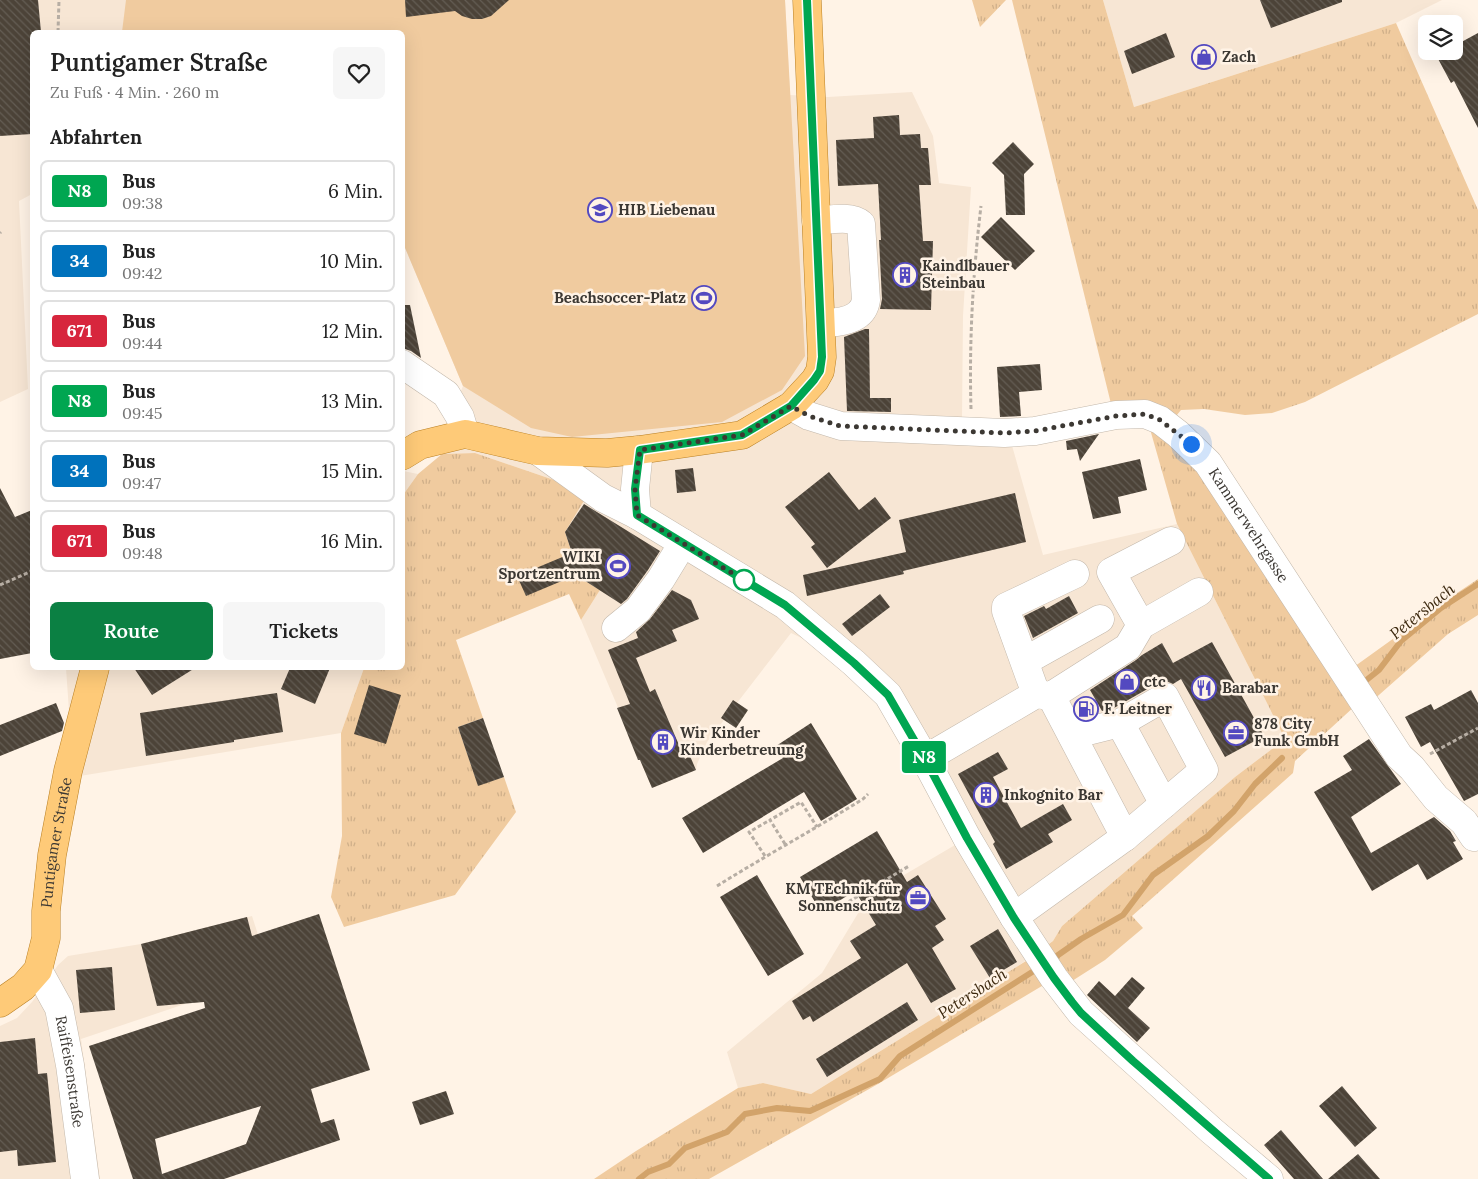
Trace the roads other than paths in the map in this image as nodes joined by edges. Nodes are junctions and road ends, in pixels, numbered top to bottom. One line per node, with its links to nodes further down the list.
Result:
1 (807, 0): 2 (main road)
2 (816, 221): 3 (main road); 3 (street)
3 (821, 324): 5 (main road)
4 (405, 366): 6 (street)
5 (791, 406): 7 (main road); 26 (street, Kammerwehrgasse)
6 (465, 434): 8 (main road); 9 (main road)
7 (640, 450): 8 (main road); 10 (street)
8 (538, 451): 10 (street)
9 (405, 454)
10 (637, 515): 12 (street)
11 (1171, 541): 16 (street)
12 (683, 543): 17 (street); 23 (street)
13 (1075, 574): 18 (street)
14 (1199, 592): 16 (street)
15 (1100, 619): 18 (street)
16 (1142, 625): 20 (street)
17 (616, 628)
18 (1024, 661): 20 (street)
19 (95, 670): 28 (main road, Puntigamer Straße)
20 (1044, 695): 22 (street); 23 (street)
21 (1120, 723): 22 (street); 24 (street); 24 (street)
22 (1072, 735): 25 (street)
23 (925, 759): 27 (street)
24 (1164, 804): 25 (street)
25 (1124, 837): 27 (street)
26 (1474, 837)
27 (1014, 918): 31 (street)
28 (38, 970): 29 (main road, Puntigamer Straße); 30 (street, Raiffeisenstraße)
29 (0, 1003)
30 (84, 1179)
31 (1269, 1179)

